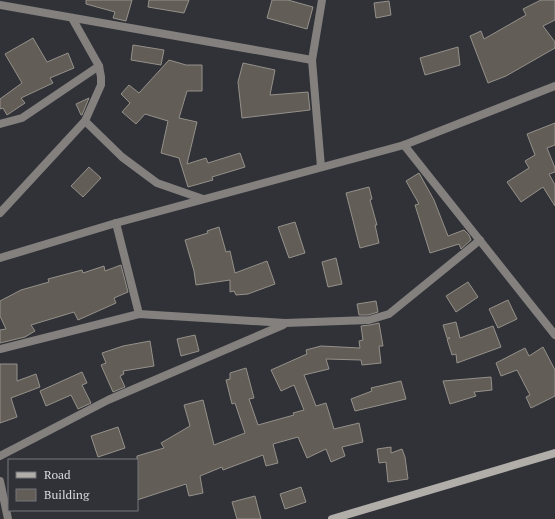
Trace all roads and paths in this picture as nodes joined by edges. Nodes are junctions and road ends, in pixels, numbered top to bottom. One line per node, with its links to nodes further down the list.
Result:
1 (322, 0): 4 (street)
2 (0, 5): 3 (street)
3 (72, 18): 4 (street); 5 (street)
4 (312, 60): 10 (street)
5 (99, 66): 7 (street); 8 (street)
6 (554, 87): 9 (street)
7 (85, 120): 11 (street); 12 (street)
8 (0, 124)
9 (404, 145): 10 (street); 14 (street)
10 (321, 167): 11 (street)
11 (203, 200): 13 (street)
12 (0, 213)
13 (116, 223): 15 (street); 16 (street)
14 (480, 240): 17 (street); 18 (street)
15 (0, 258)
16 (139, 314): 17 (street); 19 (street)
17 (285, 323): 21 (street)
18 (555, 335)
19 (0, 349)
20 (555, 453): 24 (street)
21 (0, 456)
22 (0, 481): 23 (street)
23 (8, 519)
24 (332, 519)

